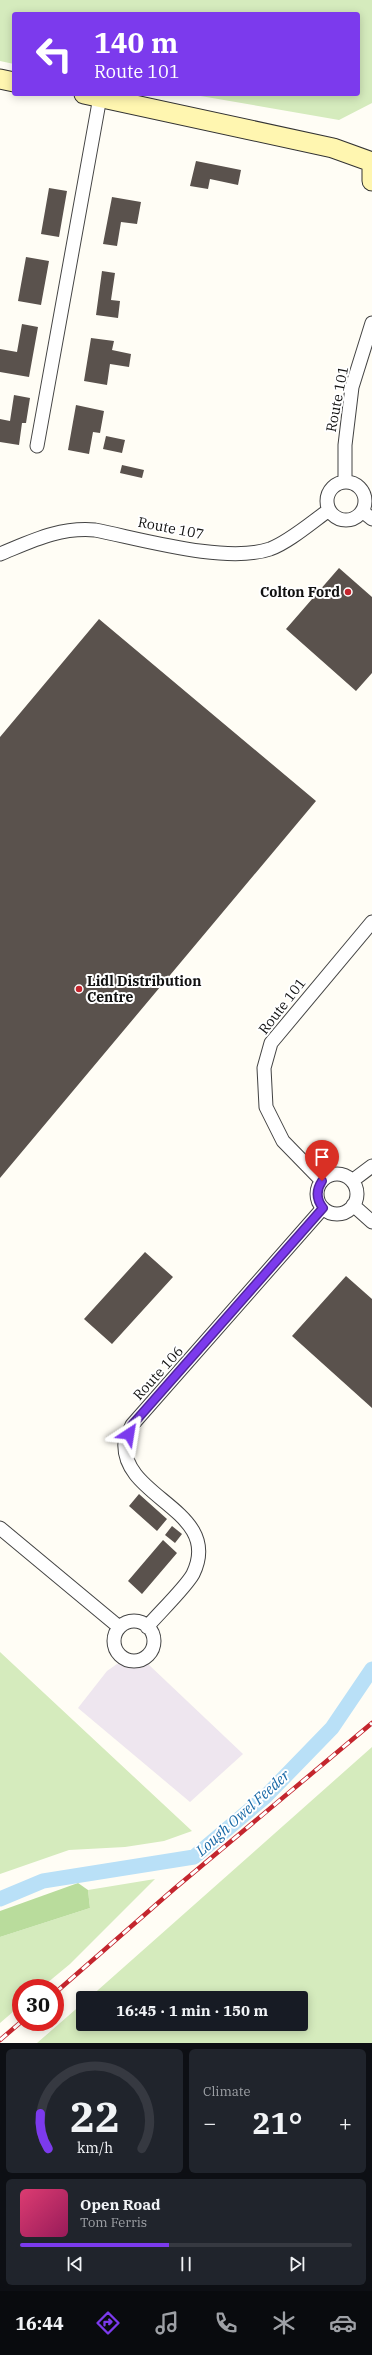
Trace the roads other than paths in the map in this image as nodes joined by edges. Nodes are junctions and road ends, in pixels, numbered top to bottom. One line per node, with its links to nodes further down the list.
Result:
1 (0, 79): 2 (main road)
2 (12, 82)
3 (92, 96): 9 (street)
4 (97, 96): 5 (main road)
5 (372, 162)
6 (372, 167): 7 (main road)
7 (372, 181)
8 (372, 323): 10 (street, Route 101)
9 (37, 446)
10 (345, 482): 11 (street); 12 (street)
11 (329, 510): 12 (street); 13 (street, Route 107)
12 (367, 515)
13 (0, 554)
14 (372, 922): 16 (street, Route 101)
15 (372, 1166): 17 (street)
16 (322, 1181): 17 (street); 19 (street)
17 (352, 1181): 18 (street)
18 (353, 1205): 19 (street); 20 (street)
19 (323, 1208): 22 (street, Route 106)
20 (372, 1222)
21 (0, 1528): 23 (street)
22 (147, 1627): 23 (street); 23 (street)
23 (119, 1628)

